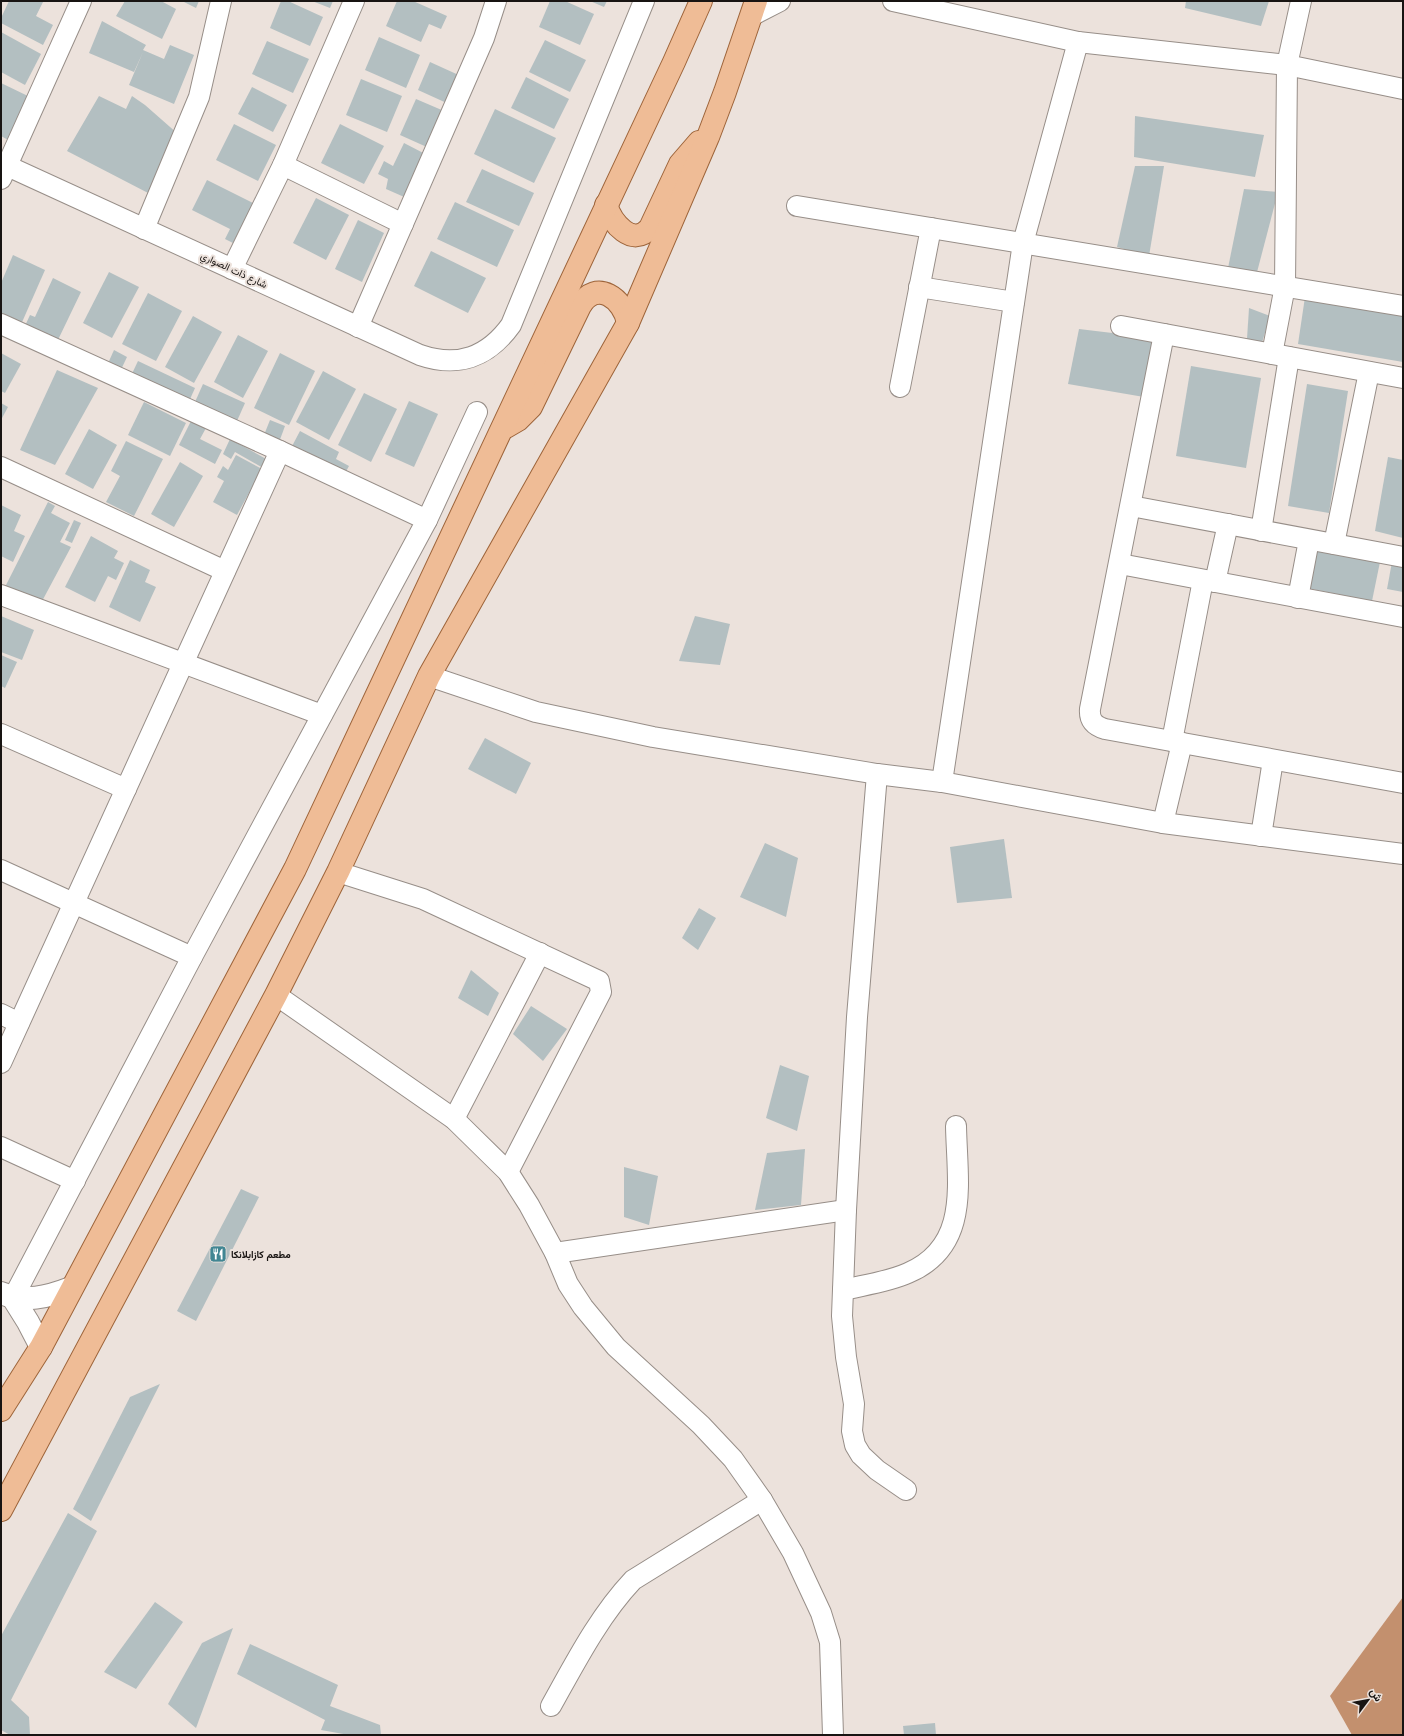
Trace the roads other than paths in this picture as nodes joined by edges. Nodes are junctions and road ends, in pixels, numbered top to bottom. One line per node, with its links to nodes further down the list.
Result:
1 (81, 1): 16 (street)
2 (221, 1): 21 (street)
3 (354, 1): 15 (street)
4 (496, 1): 19 (street)
5 (644, 1): 31 (street, شارع ذات الصواري)
6 (701, 1): 17 (main road)
7 (780, 1): 10 (street)
8 (893, 1): 11 (street)
9 (1301, 1): 12 (street)
10 (754, 8): 14 (main road)
11 (1078, 42): 12 (street); 22 (street)
12 (1286, 65): 13 (street); 24 (street)
13 (1403, 89)
14 (708, 137): 17 (main road); 28 (main road)
15 (283, 164): 19 (street); 23 (street)
16 (3, 169): 21 (street, شارع ذات الصواري)
17 (606, 205): 38 (main road)
18 (797, 206): 20 (street)
19 (403, 224): 31 (street)
20 (931, 228): 22 (street); 25 (street)
21 (144, 229): 23 (street, شارع ذات الصواري)
22 (1023, 243): 24 (street); 26 (street)
23 (232, 269): 31 (street, شارع ذات الصواري)
24 (1285, 286): 27 (street); 33 (street)
25 (919, 287): 26 (street); 36 (street)
26 (1014, 302): 61 (street)
27 (1403, 306)
28 (628, 323): 38 (main road); 55 (main road)
29 (1, 324): 39 (street)
30 (1121, 326): 32 (street)
31 (358, 327)
32 (1164, 334): 33 (street); 41 (street)
33 (1280, 355): 34 (street); 44 (street)
34 (1369, 372): 35 (street); 46 (street)
35 (1403, 378)
36 (900, 387)
37 (477, 412): 42 (street)
38 (503, 428): 83 (main road)
39 (280, 451): 42 (street); 49 (street)
40 (1, 467): 49 (street)
41 (1131, 506): 43 (street); 48 (street)
42 (427, 520): 56 (street)
43 (1228, 524): 44 (street); 50 (street)
44 (1261, 530): 45 (street)
45 (1309, 540): 46 (street); 52 (street)
46 (1334, 544): 47 (street)
47 (1403, 557)
48 (1120, 564): 50 (street); 58 (street)
49 (225, 571): 54 (street)
50 (1209, 581): 52 (street); 58 (street)
51 (1, 595): 54 (street)
52 (1298, 598): 53 (street)
53 (1403, 617)
54 (183, 663): 56 (street); 63 (street)
55 (429, 676): 60 (street); 68 (main road)
56 (322, 715): 71 (street)
57 (1, 734): 63 (street)
58 (1177, 742): 59 (street); 64 (street)
59 (1273, 760): 62 (street); 65 (street)
60 (877, 774): 61 (street); 81 (street)
61 (942, 782): 64 (street)
62 (1403, 783)
63 (126, 789): 69 (street)
64 (1163, 823): 65 (street)
65 (1261, 836): 66 (street)
66 (1403, 854)
67 (1, 870): 69 (street)
68 (338, 872): 70 (street); 72 (main road)
69 (74, 903): 71 (street); 74 (street)
70 (540, 953): 76 (street); 79 (street)
71 (192, 957): 80 (street)
72 (276, 995): 76 (street); 90 (main road)
73 (1, 1014): 74 (street)
74 (19, 1023): 75 (street)
75 (1, 1063)
76 (454, 1119): 79 (street)
77 (956, 1126): 84 (street)
78 (1, 1147): 80 (street)
79 (508, 1172): 82 (street)
80 (75, 1181): 85 (street)
81 (846, 1210): 82 (street); 84 (street)
82 (555, 1253): 89 (street)
83 (71, 1288): 85 (street); 86 (main road)
84 (843, 1290): 88 (street)
85 (7, 1295): 86 (street)
86 (41, 1347): 87 (main road)
87 (1, 1410)
88 (906, 1490)
89 (762, 1500): 91 (street); 92 (street)
90 (1, 1510)
91 (551, 1706)
92 (833, 1735)

